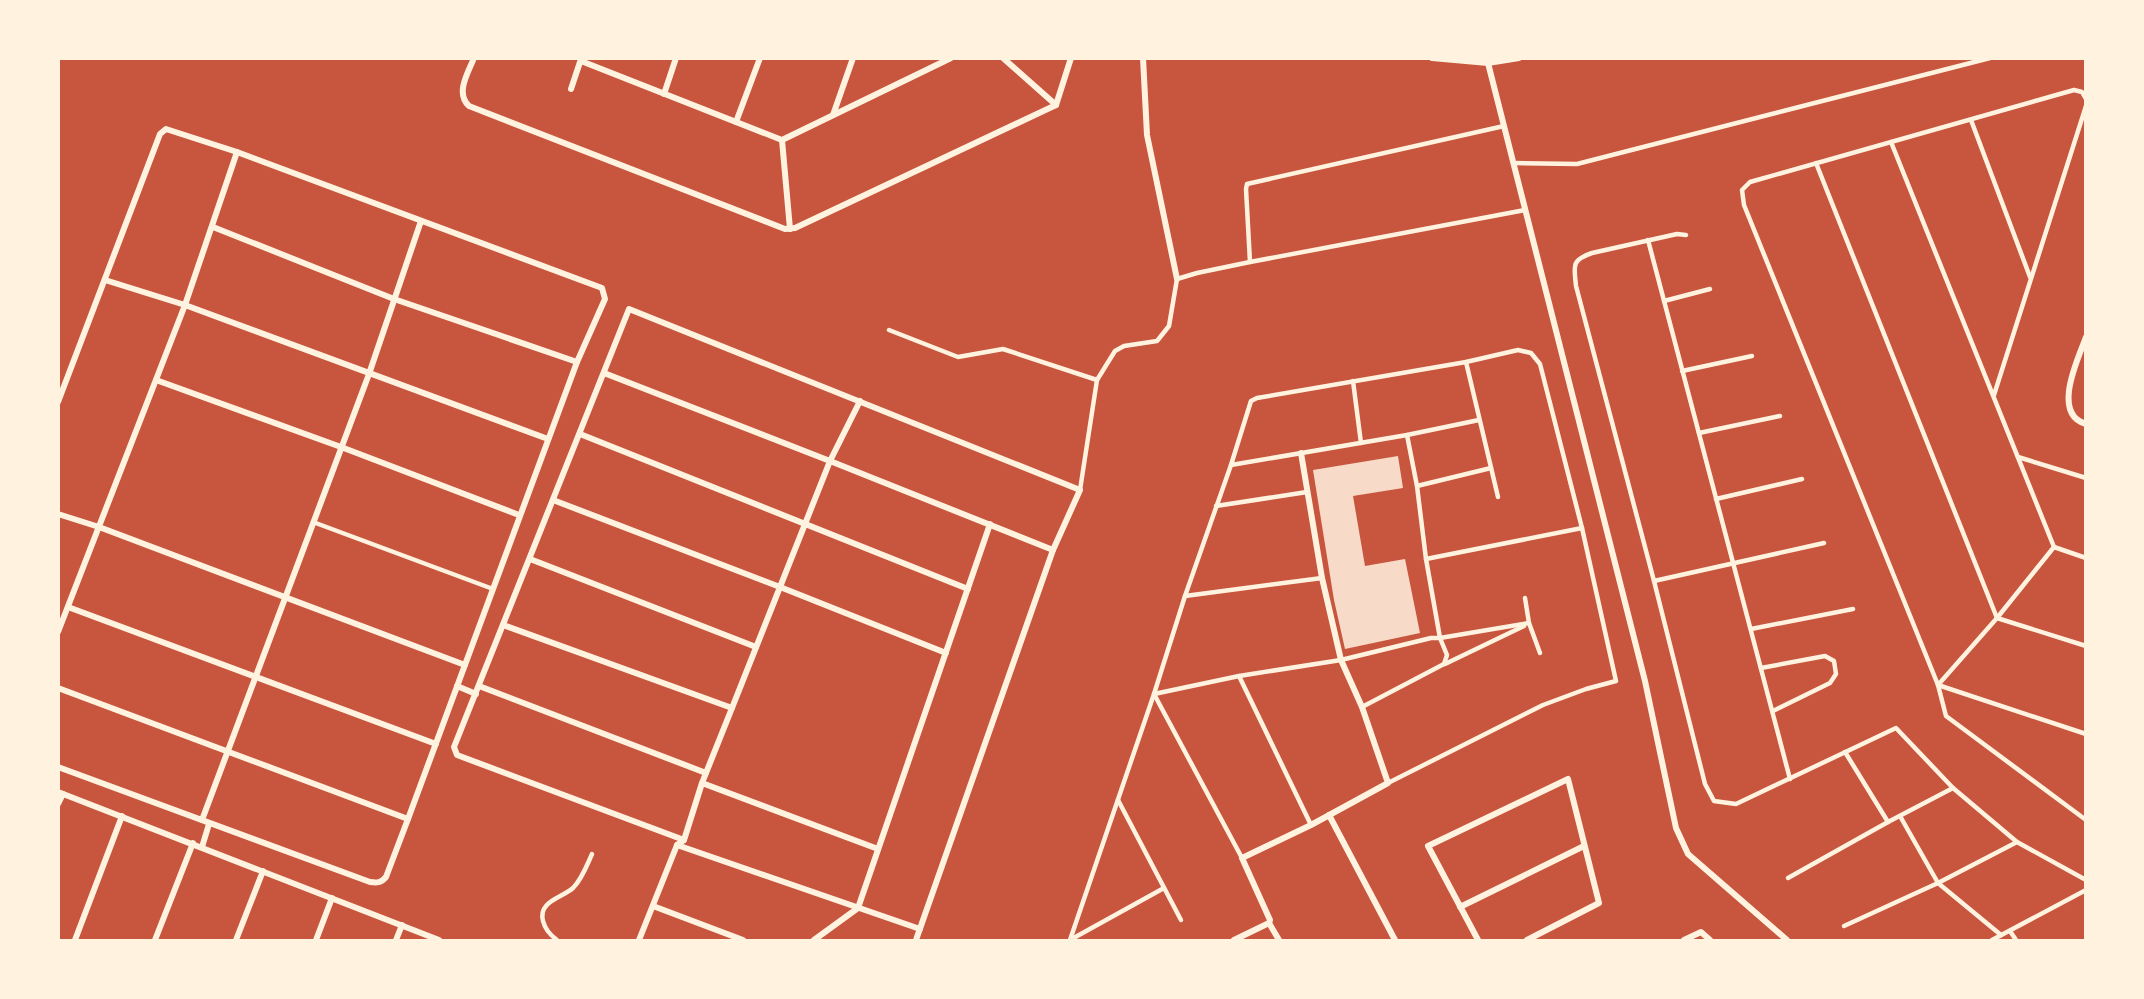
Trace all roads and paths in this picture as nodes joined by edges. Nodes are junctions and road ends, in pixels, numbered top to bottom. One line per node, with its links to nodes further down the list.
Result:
1 (474, 58): 31 (street)
2 (676, 58): 15 (street)
3 (760, 58): 21 (street)
4 (852, 58): 19 (street)
5 (951, 58): 19 (street)
6 (1003, 58): 17 (street)
7 (1071, 58): 17 (street)
8 (1143, 58): 36 (street)
9 (1432, 58): 13 (street)
10 (1519, 58): 13 (street)
11 (1990, 58): 27 (lane)
12 (581, 60): 14 (street); 15 (street)
13 (1488, 63): 22 (street)
14 (570, 88)
15 (664, 94): 21 (street)
16 (2085, 99): 20 (lane)
17 (1056, 105): 31 (street)
18 (2085, 106): 35 (lane)
19 (833, 116): 23 (street)
20 (1971, 120): 24 (lane); 35 (lane)
21 (736, 122): 23 (street)
22 (1504, 126): 27 (street); 34 (lane)
23 (782, 140): 31 (street)
24 (1891, 142): 26 (lane); 53 (lane)
25 (237, 152): 29 (street); 30 (street); 37 (street)
26 (1816, 162): 103 (lane); 119 (lane)
27 (1513, 163): 28 (street)
28 (1525, 210): 34 (lane); 196 (street)
29 (421, 221): 39 (street); 45 (street)
30 (213, 227): 39 (street); 41 (street)
31 (790, 229)
32 (1686, 235): 33 (lane)
33 (1648, 240): 40 (lane); 94 (lane)
34 (1250, 262): 36 (lane)
35 (2030, 278): 53 (lane)
36 (1177, 279): 51 (lane)
37 (105, 280): 41 (street); 55 (street)
38 (1710, 289): 40 (lane)
39 (394, 298): 45 (street); 49 (street)
40 (1664, 301): 47 (lane)
41 (185, 305): 49 (street); 50 (street)
42 (889, 330): 51 (lane)
43 (2085, 337): 58 (street)
44 (1752, 356): 47 (lane)
45 (577, 362): 62 (street)
46 (1466, 362): 52 (lane); 57 (lane); 85 (lane)
47 (1682, 371): 59 (lane)
48 (604, 373): 54 (street); 60 (street); 67 (street)
49 (369, 374): 62 (street); 64 (street)
50 (156, 380): 64 (street); 84 (street)
51 (1097, 380): 73 (lane)
52 (1353, 381): 63 (lane); 68 (lane)
53 (1994, 397): 66 (lane)
54 (860, 401): 67 (street); 73 (street)
55 (58, 402)
56 (1780, 416): 59 (lane)
57 (1479, 420): 61 (lane); 69 (lane)
58 (2085, 424)
59 (1699, 433): 76 (lane)
60 (580, 434): 77 (street); 82 (street)
61 (1407, 435): 63 (lane); 72 (lane)
62 (548, 439): 80 (street)
63 (1361, 442): 65 (lane)
64 (342, 447): 80 (street); 81 (street)
65 (1301, 453): 68 (lane); 74 (street)
66 (2018, 457): 70 (lane); 87 (lane)
67 (830, 461): 82 (street); 83 (street)
68 (1231, 465): 78 (lane)
69 (1491, 468): 72 (lane); 75 (lane)
70 (2085, 478)
71 (1802, 479): 76 (lane)
72 (1417, 486): 91 (lane)
73 (1080, 490): 88 (street)
74 (1307, 492): 78 (lane); 93 (street)
75 (1498, 497)
76 (1716, 499): 92 (lane)
77 (553, 500): 90 (street); 95 (street)
78 (1215, 506): 98 (lane)
79 (58, 514): 84 (street)
80 (519, 515): 96 (street)
81 (313, 522): 96 (lane); 99 (street)
82 (806, 522): 95 (street); 97 (street)
83 (990, 524): 88 (street); 97 (street)
84 (99, 527): 99 (street); 101 (street)
85 (1582, 528): 91 (lane); 136 (lane)
86 (1824, 543): 92 (lane)
87 (2054, 547): 89 (lane); 103 (lane)
88 (1053, 550): 173 (street)
89 (2085, 558)
90 (530, 559): 105 (street); 110 (street)
91 (1426, 560): 108 (lane)
92 (1733, 563): 94 (lane); 106 (lane)
93 (1322, 578): 98 (lane); 113 (street)
94 (1654, 581): 134 (lane)
95 (780, 586): 110 (street); 111 (street)
96 (493, 589): 115 (street)
97 (968, 589): 111 (street)
98 (1185, 596): 124 (lane)
99 (285, 598): 115 (street); 118 (street)
100 (1525, 598): 104 (lane)
101 (68, 607): 107 (street); 118 (street)
102 (1853, 609): 106 (lane)
103 (1998, 618): 109 (lane); 119 (lane)
104 (1529, 623): 108 (lane); 112 (lane); 114 (lane)
105 (503, 625): 121 (street); 126 (street)
106 (1751, 629): 116 (lane)
107 (58, 632)
108 (1440, 638): 113 (lane); 114 (lane)
109 (2085, 646)
110 (756, 647): 126 (street)
111 (946, 653): 156 (street)
112 (1540, 653)
113 (1341, 660): 117 (lane); 125 (street)
114 (1444, 664): 125 (lane)
115 (465, 665): 120 (street)
116 (1761, 668): 127 (lane); 127 (lane)
117 (1239, 676): 124 (lane); 149 (lane)
118 (255, 678): 129 (street); 130 (street)
119 (1938, 685): 128 (lane); 146 (lane)
120 (459, 687): 123 (street); 129 (street)
121 (479, 687): 123 (street); 133 (street)
122 (58, 688): 130 (street)
123 (474, 693): 150 (street)
124 (1154, 694): 139 (lane); 158 (lane)
125 (1362, 707): 136 (street)
126 (732, 708): 133 (street)
127 (1773, 711): 134 (lane)
128 (2085, 734)
129 (436, 744): 144 (street)
130 (226, 752): 144 (street); 145 (street)
131 (1845, 752): 134 (lane); 137 (lane); 147 (lane)
132 (58, 767): 145 (street)
133 (706, 773): 135 (street)
134 (1791, 779)
135 (702, 783): 150 (street); 156 (street)
136 (1388, 783): 141 (street)
137 (1953, 788): 143 (lane); 151 (lane)
138 (61, 793): 140 (street); 142 (street)
139 (1118, 800): 163 (lane); 188 (lane)
140 (58, 804)
141 (1329, 815): 149 (street); 191 (street)
142 (122, 816): 152 (street); 177 (street)
143 (1900, 816): 147 (lane); 162 (lane)
144 (408, 819): 148 (street)
145 (202, 820): 148 (street)
146 (2085, 820)
147 (1888, 822): 160 (lane)
148 (209, 825): 153 (street)
149 (1311, 825): 158 (street)
150 (684, 840): 154 (street)
151 (2016, 842): 161 (lane); 162 (lane)
152 (193, 843): 153 (street); 178 (street)
153 (203, 844): 159 (street)
154 (677, 845): 166 (street); 168 (street)
155 (1584, 846): 167 (street); 167 (street); 176 (street)
156 (878, 849): 168 (street)
157 (592, 854): 183 (lane)
158 (1242, 858): 170 (street)
159 (263, 871): 165 (street); 179 (street)
160 (1788, 878)
161 (2085, 880)
162 (1938, 883): 172 (lane); 175 (lane)
163 (1164, 888): 169 (lane); 188 (lane)
164 (2085, 890): 174 (lane)
165 (333, 898): 171 (street); 180 (street)
166 (653, 906): 184 (street); 185 (street)
167 (1460, 907): 192 (street)
168 (858, 908): 173 (street); 186 (street)
169 (1181, 920)
170 (1269, 923): 189 (street); 190 (street)
171 (402, 925): 181 (street); 182 (street)
172 (1844, 926)
173 (920, 929): 187 (street)
174 (2010, 931): 175 (lane); 198 (lane)
175 (2001, 935): 197 (lane)
176 (1540, 938): 193 (street)
177 (75, 940)
178 (155, 940)
179 (236, 940)
180 (316, 940)
181 (396, 940)
182 (439, 940)
183 (556, 940)
184 (639, 940)
185 (743, 940)
186 (814, 940)
187 (916, 940)
188 (1070, 940)
189 (1234, 940)
190 (1279, 940)
191 (1395, 940)
192 (1478, 940)
193 (1527, 940)
194 (1684, 940): 195 (street)
195 (1710, 940)
196 (1787, 940)
197 (1992, 940)
198 (2016, 940)

